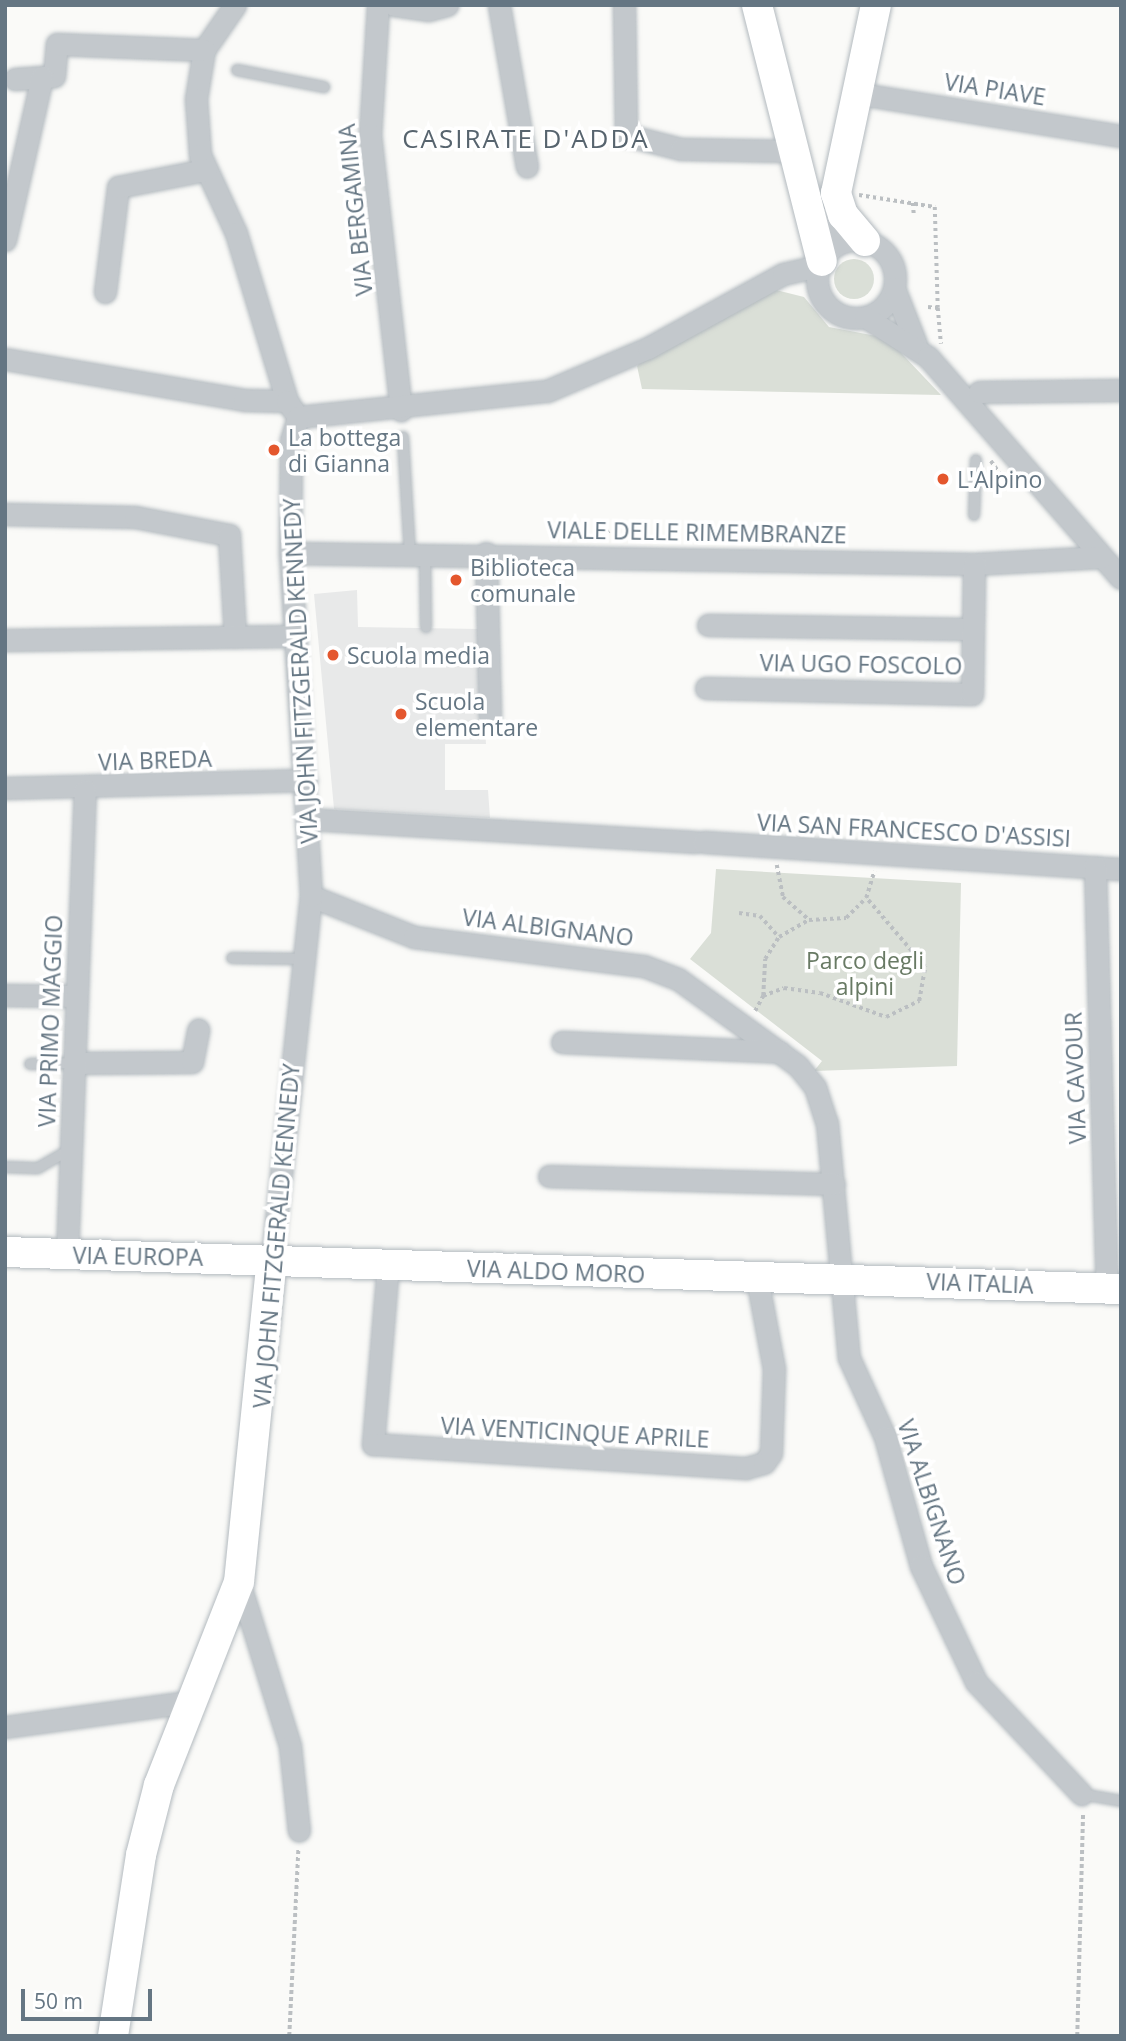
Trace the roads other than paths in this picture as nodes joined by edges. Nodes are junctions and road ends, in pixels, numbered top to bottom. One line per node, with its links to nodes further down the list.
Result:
1 (235, 5): 9 (street)
2 (378, 5): 33 (street, VIA BERGAMINA)
3 (394, 5): 4 (street)
4 (447, 5)
5 (499, 5): 17 (street)
6 (624, 5): 16 (street)
7 (757, 5): 16 (street)
8 (876, 5): 14 (street)
9 (207, 55): 11 (street); 18 (street)
10 (237, 70): 13 (lane)
11 (42, 76): 12 (street); 20 (street)
12 (15, 79)
13 (324, 87)
14 (861, 94): 15 (street, VIA PIAVE); 21 (street)
15 (1121, 136)
16 (789, 151): 19 (street)
17 (527, 167)
18 (205, 170): 26 (street); 32 (street)
19 (806, 209): 21 (street); 22 (street)
20 (5, 240)
21 (859, 241): 22 (street); 24 (street)
22 (820, 263): 23 (street); 25 (street)
23 (775, 279): 25 (street); 33 (street)
24 (894, 288): 27 (street); 28 (street)
25 (818, 290): 27 (street)
26 (106, 292)
27 (865, 317): 28 (street)
28 (919, 348): 41 (street)
29 (5, 359): 32 (street)
30 (1121, 390): 31 (street)
31 (979, 392)
32 (292, 409): 33 (street); 38 (street, VIA JOHN FITZGERALD KENNEDY)
33 (401, 410)
34 (403, 437): 40 (lane)
35 (976, 460): 37 (lane)
36 (5, 514): 48 (street)
37 (974, 515)
38 (290, 553): 40 (street, VIALE DELLE RIMEMBRANZE); 47 (street, VIA JOHN FITZGERALD KENNEDY)
39 (486, 553): 40 (street, VIALE DELLE RIMEMBRANZE); 42 (street, VIALE DELLE RIMEMBRANZE); 51 (street)
40 (417, 555): 45 (lane)
41 (1102, 557): 42 (street, VIALE DELLE RIMEMBRANZE); 43 (street)
42 (974, 564): 46 (street, VIA UGO FOSCOLO)
43 (1121, 578)
44 (708, 625): 46 (street)
45 (426, 627)
46 (973, 629): 50 (street, VIA UGO FOSCOLO)
47 (296, 636): 48 (street); 52 (street, VIA JOHN FITZGERALD KENNEDY)
48 (235, 637): 49 (street)
49 (5, 640)
50 (706, 688)
51 (490, 716)
52 (306, 780): 54 (street, VIA BREDA); 55 (street, VIA JOHN FITZGERALD KENNEDY)
53 (5, 788): 54 (street, VIA BREDA)
54 (85, 790): 62 (street, VIA PRIMO MAGGIO)
55 (308, 819): 56 (street, VIA SAN FRANCESCO D'ASSISI); 58 (street, VIA JOHN FITZGERALD KENNEDY)
56 (1095, 867): 57 (street, VIA SAN FRANCESCO D'ASSISI); 78 (street, VIA CAVOUR)
57 (1121, 869)
58 (311, 897): 60 (street, VIA JOHN FITZGERALD KENNEDY); 65 (street, VIA ALBIGNANO)
59 (232, 958): 60 (lane)
60 (304, 959): 74 (street, VIA JOHN FITZGERALD KENNEDY)
61 (5, 995): 62 (street)
62 (77, 996): 66 (street, VIA PRIMO MAGGIO)
63 (198, 1030): 66 (street)
64 (562, 1042): 65 (street)
65 (780, 1052): 71 (street, VIA ALBIGNANO)
66 (74, 1063): 67 (lane); 68 (street, VIA PRIMO MAGGIO)
67 (30, 1064)
68 (71, 1149): 69 (lane); 73 (street, VIA PRIMO MAGGIO)
69 (5, 1167)
70 (549, 1176): 71 (street)
71 (834, 1184): 77 (street, VIA ALBIGNANO)
72 (5, 1252): 73 (street, VIA EUROPA)
73 (67, 1254): 74 (street, VIA EUROPA)
74 (272, 1259): 75 (street, VIA ALDO MORO); 79 (street, VIA JOHN FITZGERALD KENNEDY)
75 (388, 1265): 76 (street, VIA ALDO MORO); 76 (street, VIA VENTICINQUE APRILE)
76 (757, 1278): 77 (street, VIA ALDO MORO)
77 (840, 1278): 78 (street, VIA ITALIA); 82 (street, VIA ALBIGNANO)
78 (1114, 1289)
79 (239, 1582): 80 (street, VIA JOHN FITZGERALD KENNEDY); 84 (street)
80 (195, 1701): 81 (street); 85 (street, VIA JOHN FITZGERALD KENNEDY)
81 (5, 1727)
82 (1081, 1794): 83 (lane)
83 (1121, 1801)
84 (299, 1831)
85 (113, 2036)

